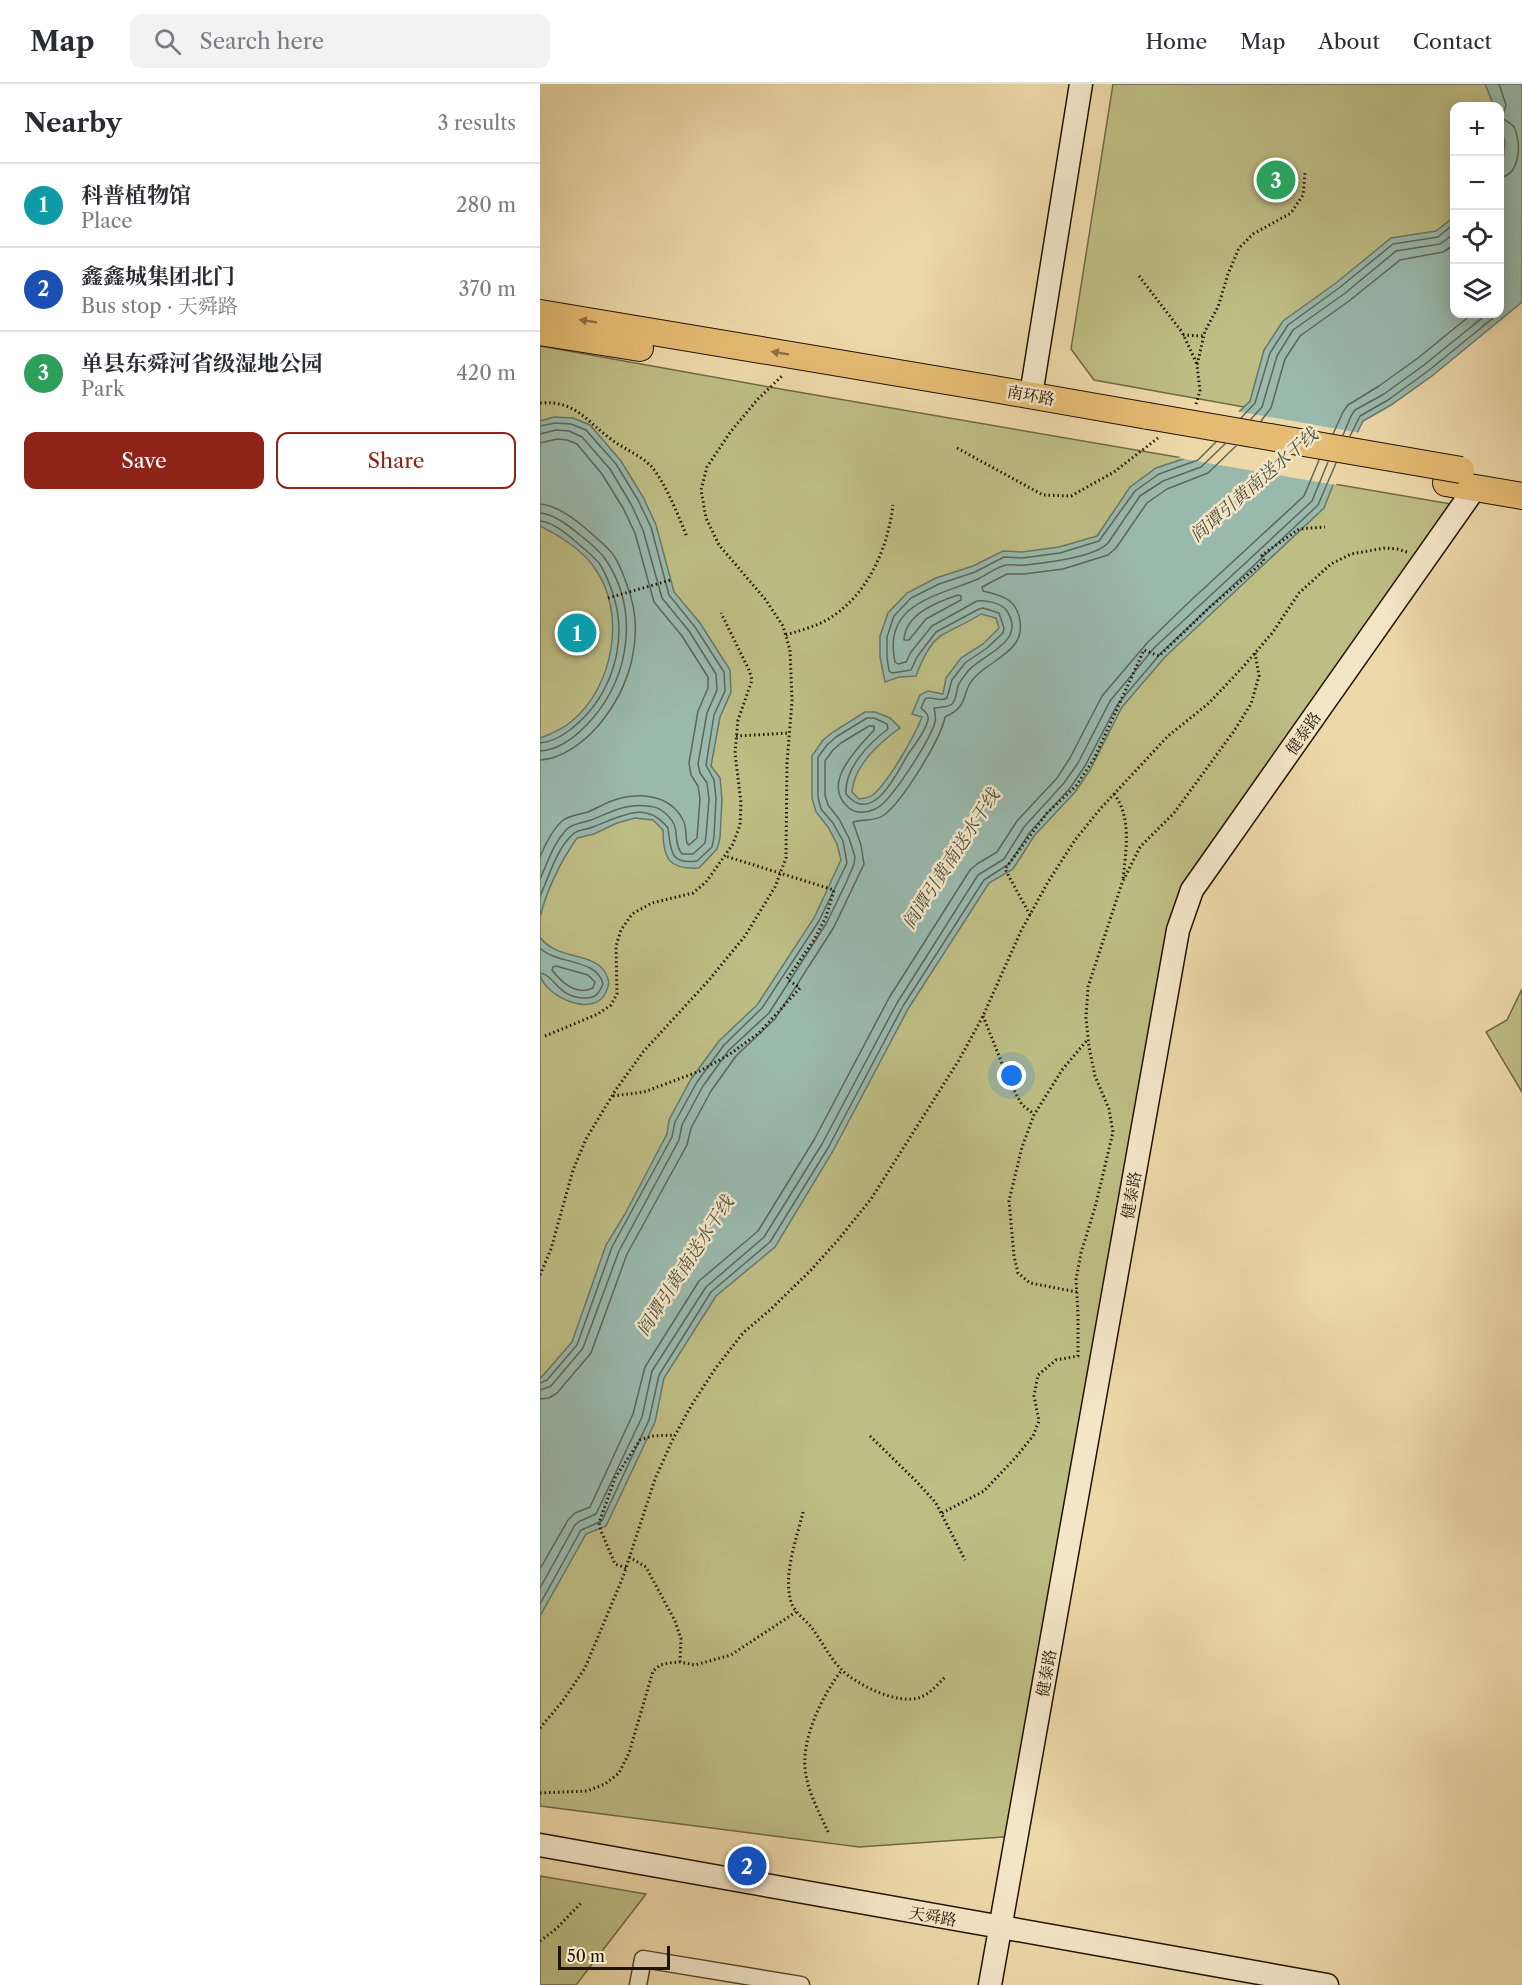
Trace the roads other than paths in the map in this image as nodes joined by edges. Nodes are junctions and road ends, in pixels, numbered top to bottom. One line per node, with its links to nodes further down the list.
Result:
1 (1081, 84): 4 (street)
2 (540, 313): 4 (main road, 南环路, one-way to 2)
3 (540, 332): 5 (main road, 南环路)
4 (1031, 395): 5 (main road, 南环路)
5 (1148, 428): 6 (main road, 南环路, bridge)
6 (1461, 481): 7 (main road, 南环路); 8 (main road, 南环路); 11 (street, 健泰路)
7 (1522, 481)
8 (1522, 496)
9 (540, 1845): 11 (street, 天舜路)
10 (540, 1860): 11 (street, 天舜路)
11 (999, 1935): 14 (street, 健泰路); 15 (street, 天舜路); 16 (street, 天舜路)
12 (638, 1985): 13 (street)
13 (801, 1985)
14 (990, 1985)
15 (1241, 1985)
16 (1327, 1985)

